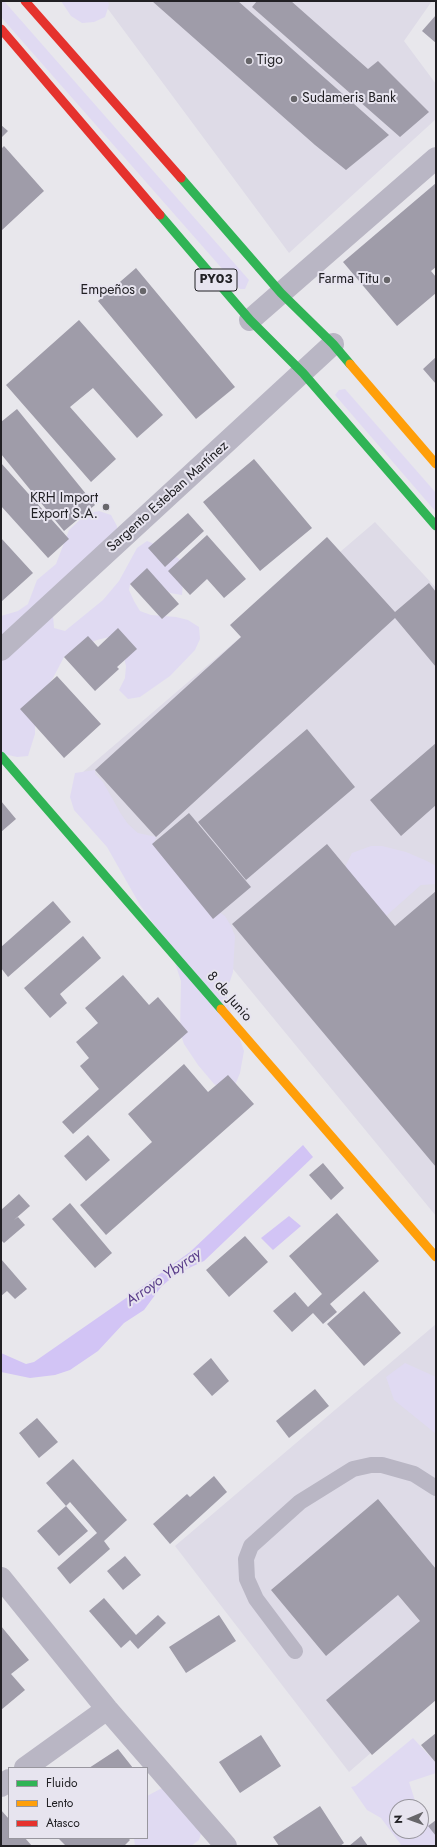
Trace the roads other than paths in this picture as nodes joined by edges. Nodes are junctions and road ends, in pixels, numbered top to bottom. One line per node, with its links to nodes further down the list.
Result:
1 (25, 1): 4 (main road, PY03)
2 (1, 29): 5 (main road, PY03)
3 (436, 158): 4 (street)
4 (280, 293): 5 (street); 6 (main road, PY03)
5 (250, 320): 7 (main road, PY03)
6 (333, 344): 7 (street, Sargento Esteban Martínez); 8 (main road, PY03)
7 (303, 373): 9 (main road, PY03); 10 (street, Sargento Esteban Martínez)
8 (436, 464)
9 (436, 526)
10 (1, 650)
11 (1, 756): 12 (main road, 8 de Junio)
12 (436, 1258)
13 (436, 1488): 15 (lane)
14 (1, 1578): 16 (street)
15 (295, 1651)
16 (106, 1710): 17 (street); 18 (street)
17 (27, 1767)
18 (226, 1846)

